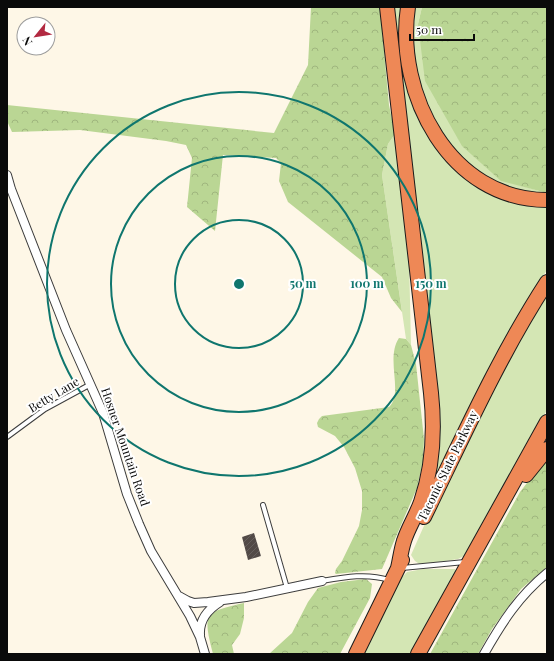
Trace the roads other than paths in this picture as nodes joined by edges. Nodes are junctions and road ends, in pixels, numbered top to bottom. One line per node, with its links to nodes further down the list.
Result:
1 (388, 7): 14 (highway)
2 (408, 7): 5 (highway)
3 (7, 175): 4 (street, Hosner Mountain Road)
4 (9, 189): 7 (street, Hosner Mountain Road)
5 (547, 200)
6 (547, 282): 14 (highway, Taconic State Parkway)
7 (91, 384): 9 (lane, Betty Lane); 17 (street, Hosner Mountain Road)
8 (547, 422): 12 (highway)
9 (7, 437)
10 (547, 449): 12 (highway)
11 (263, 505): 16 (lane)
12 (469, 562): 14 (lane); 22 (highway)
13 (547, 573): 23 (street)
14 (395, 575): 15 (lane); 21 (highway, Taconic State Parkway)
15 (322, 581): 16 (street)
16 (287, 588): 18 (street)
17 (176, 593): 18 (street); 19 (street, Hosner Mountain Road)
18 (224, 600): 19 (street)
19 (200, 637): 20 (street, Hosner Mountain Road)
20 (206, 654)
21 (356, 654)
22 (418, 654)
23 (484, 654)

